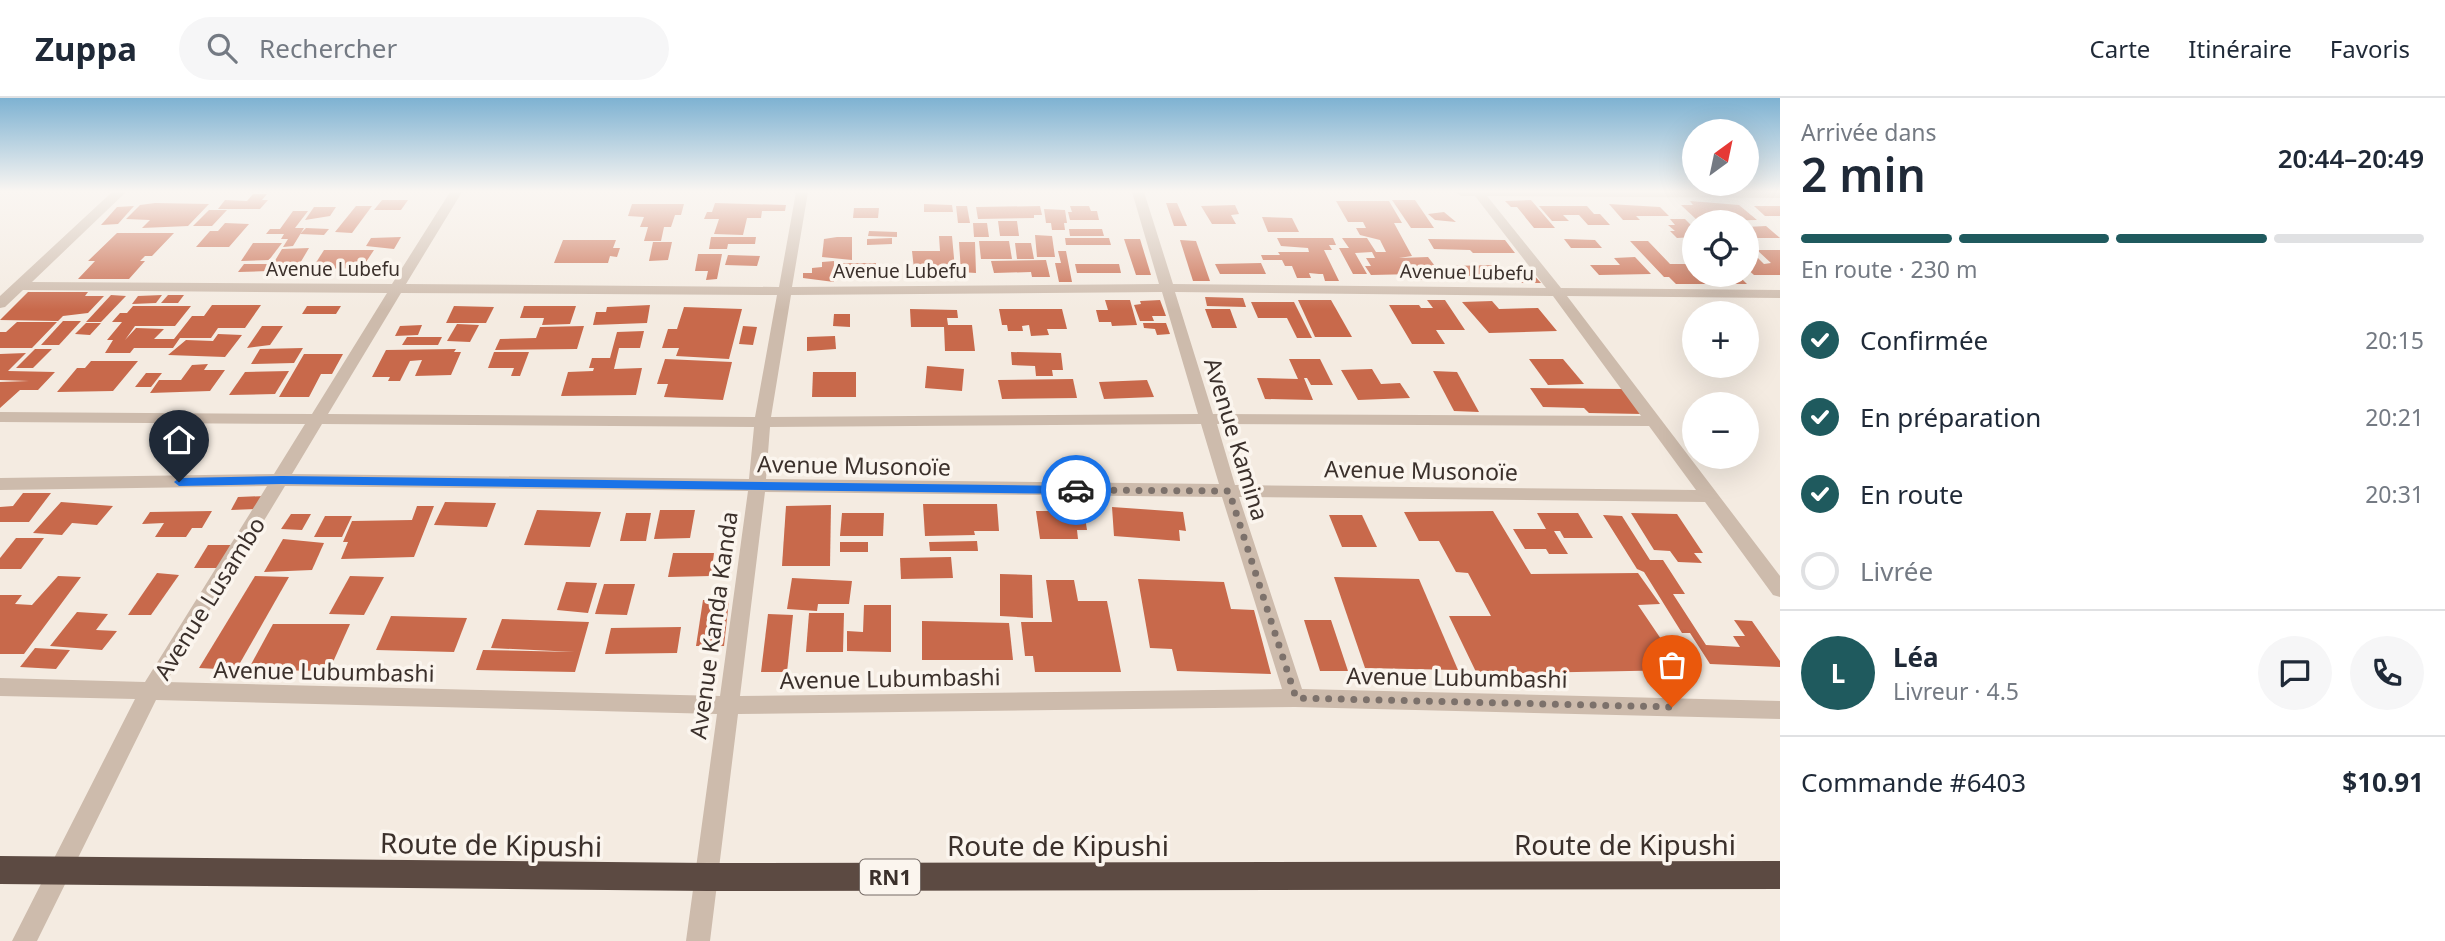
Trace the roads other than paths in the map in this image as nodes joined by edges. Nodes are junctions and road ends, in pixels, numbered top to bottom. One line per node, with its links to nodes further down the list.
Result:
1 (78, 231): 6 (street)
2 (431, 231): 8 (street, Avenue Lusambo)
3 (795, 231): 9 (street, Avenue Kanda Kanda)
4 (1150, 231): 7 (street, Avenue Kamina)
5 (1509, 231): 10 (street)
6 (20, 286): 8 (street, Avenue Lubefu); 12 (street)
7 (1167, 288): 9 (street, Avenue Lubefu); 10 (street, Avenue Lubefu); 14 (street, Avenue Kamina)
8 (395, 289): 9 (street, Avenue Lubefu); 15 (street, Avenue Lusambo)
9 (785, 291): 17 (street, Avenue Kanda Kanda)
10 (1557, 292): 11 (street, Avenue Lubefu); 16 (street)
11 (1780, 294)
12 (0, 304)
13 (0, 417): 15 (street, Avenue Musonoïe)
14 (1207, 419): 16 (street, Avenue Musonoïe); 17 (street, Avenue Musonoïe); 21 (street, Avenue Kamina)
15 (319, 420): 17 (street, Avenue Musonoïe); 18 (street, Avenue Lusambo)
16 (1654, 421): 22 (street)
17 (762, 422): 20 (street, Avenue Kanda Kanda)
18 (282, 480): 19 (street, Avenue Musonoïe); 20 (street, Avenue Musonoïe); 25 (street, Avenue Lusambo)
19 (0, 484)
20 (757, 487): 21 (street, Avenue Musonoïe); 27 (street, Avenue Kanda Kanda)
21 (1229, 491): 22 (street, Avenue Musonoïe); 26 (street, Avenue Kamina)
22 (1708, 496): 23 (street)
23 (1780, 590)
24 (0, 687): 25 (street, Avenue Lubumbashi)
25 (150, 691): 27 (street, Avenue Lubumbashi); 30 (street, Avenue Lusambo)
26 (1296, 698): 27 (street, Avenue Lubumbashi); 28 (street, Avenue Lubumbashi)
27 (727, 705): 32 (street, Avenue Kanda Kanda)
28 (1780, 710)
29 (0, 870): 30 (highway, Route de Kipushi / RN1)
30 (58, 872): 32 (highway, Route de Kipushi / RN1); 33 (street, Avenue Lusambo)
31 (1780, 875): 32 (highway, Route de Kipushi / RN1)
32 (707, 877): 34 (street, Avenue Kanda Kanda)
33 (24, 941)
34 (698, 941)

